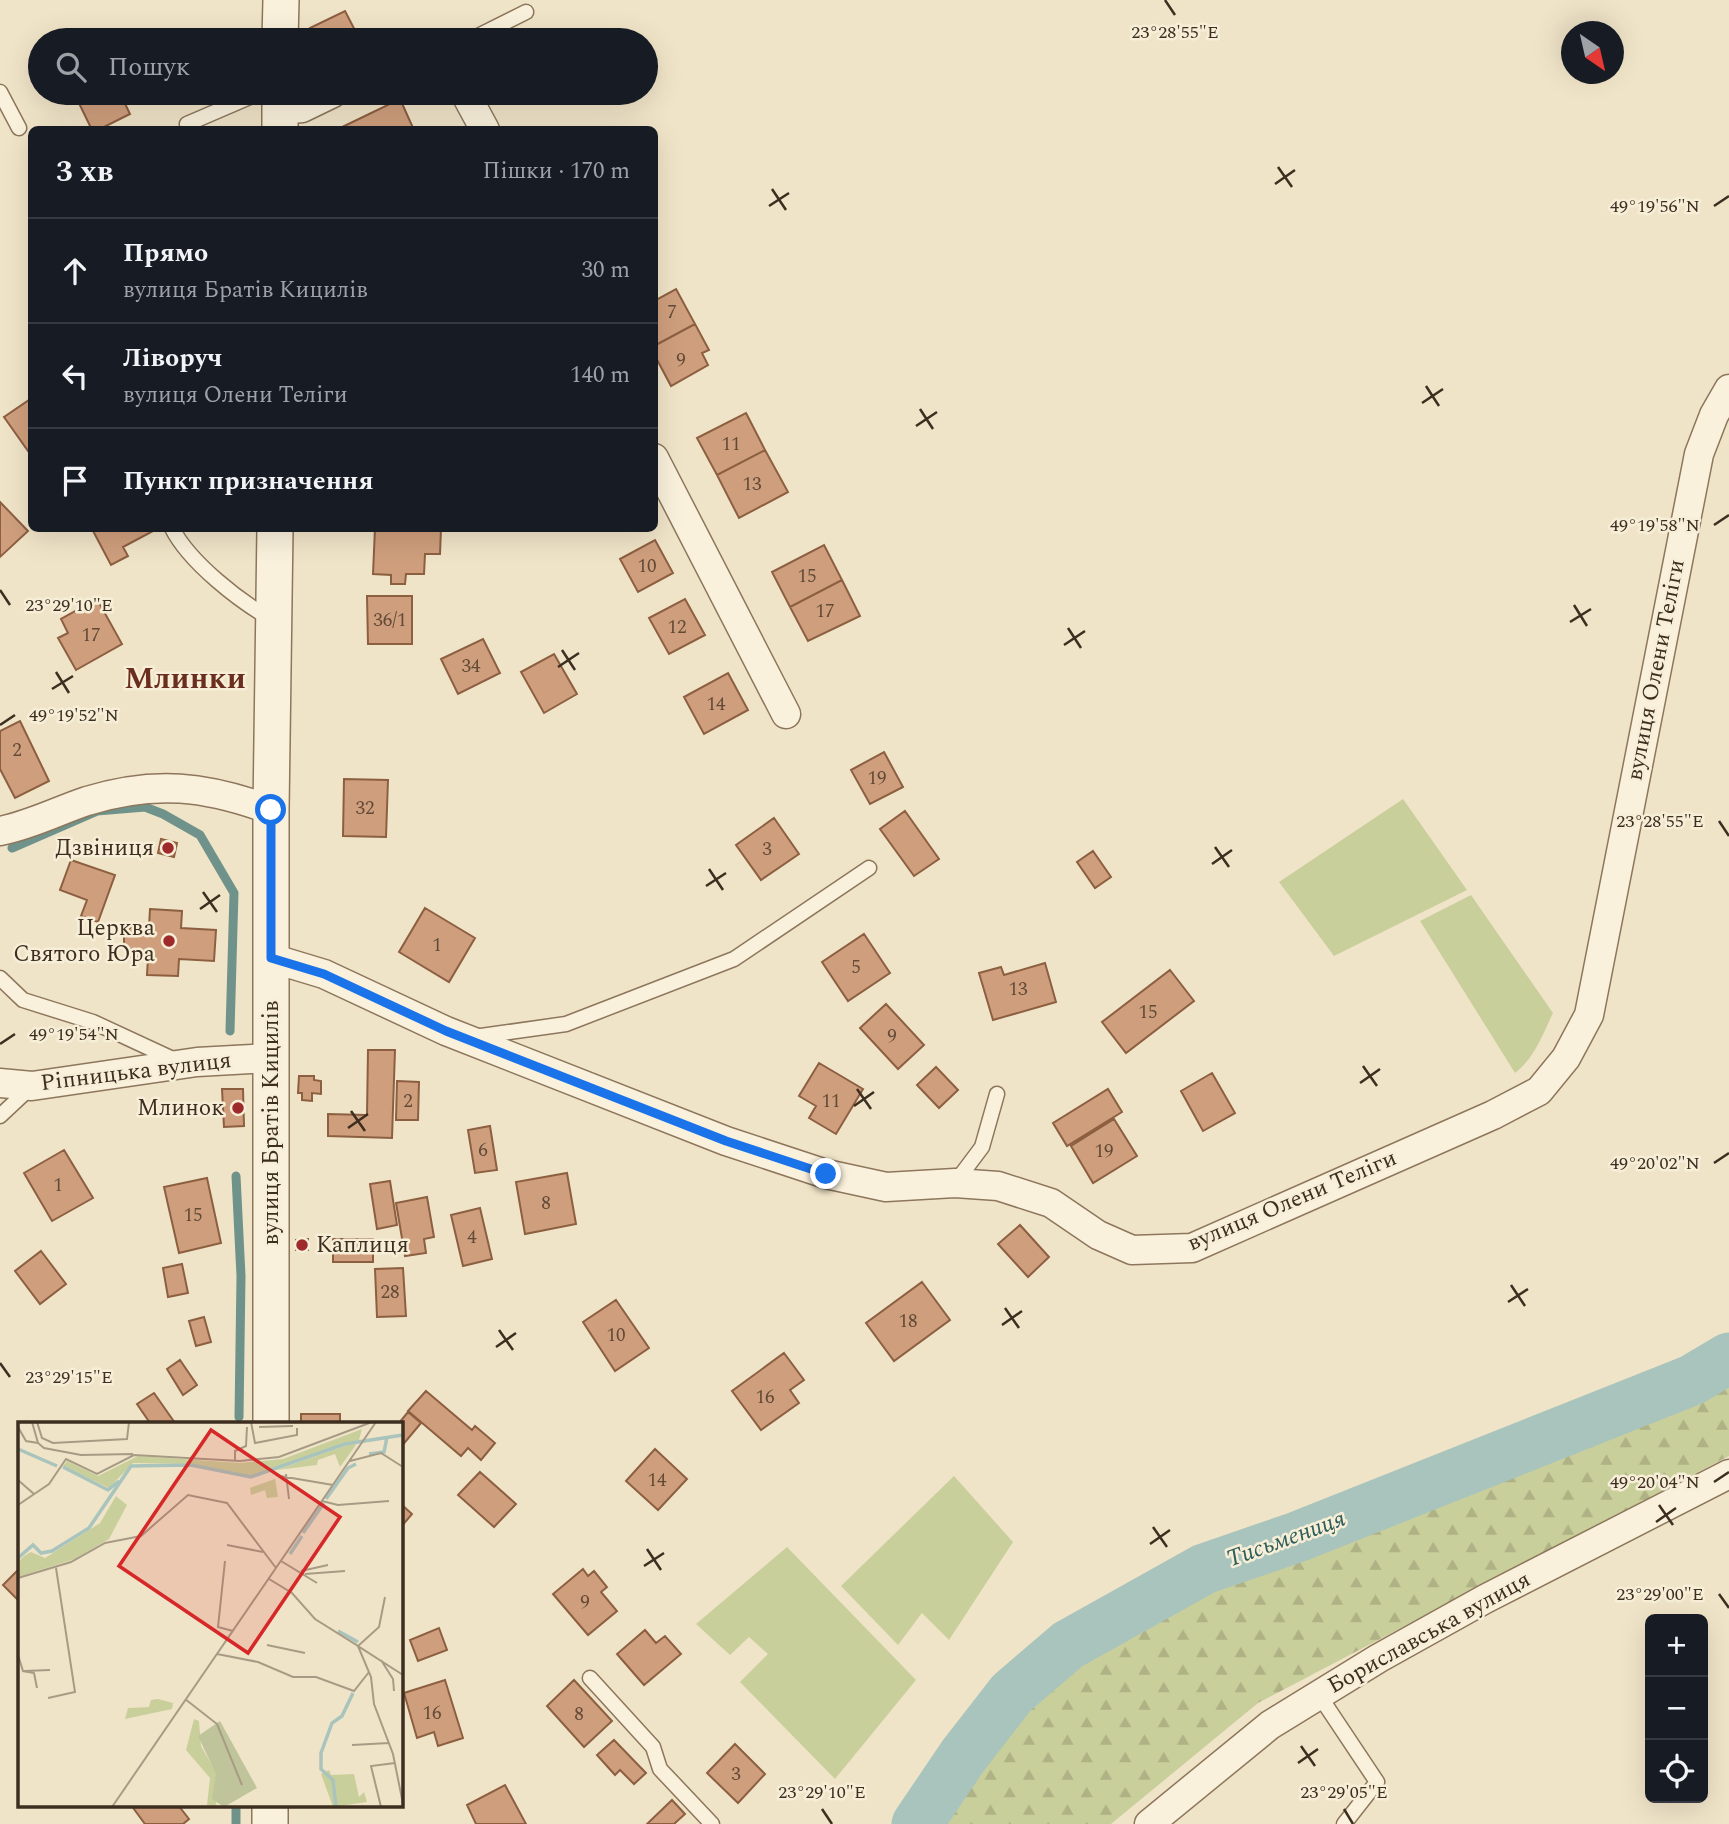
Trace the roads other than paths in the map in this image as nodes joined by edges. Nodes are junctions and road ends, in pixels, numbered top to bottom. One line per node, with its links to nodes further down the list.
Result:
1 (281, 0): 3 (street)
2 (526, 12): 4 (lane)
3 (281, 28)
4 (494, 28)
5 (0, 92): 11 (lane)
6 (308, 105): 8 (street)
7 (471, 105): 10 (street)
8 (275, 106): 9 (lane)
9 (187, 124)
10 (483, 126)
11 (19, 128)
12 (1729, 389): 30 (street, вулиця Олени Теліги)
13 (658, 466): 17 (street)
14 (174, 532): 16 (lane)
15 (275, 532): 16 (street, вулиця Братів Кицилів)
16 (273, 620): 18 (street, вулиця Братів Кицилів)
17 (786, 714)
18 (271, 810): 19 (street); 21 (street, вулиця Братів Кицилів)
19 (0, 831)
20 (869, 868): 23 (lane)
21 (271, 958): 23 (street, вулиця Олени Теліги); 24 (street, вулиця Братів Кицилів)
22 (0, 978): 25 (lane)
23 (467, 1038): 30 (street, вулиця Олени Теліги)
24 (271, 1058): 25 (street, Ріпницька вулиця); 31 (street, вулиця Братів Кицилів)
25 (183, 1064): 27 (street, Ріпницька вулиця)
26 (0, 1083): 27 (street, Ріпницька вулиця)
27 (32, 1086): 29 (lane)
28 (997, 1094): 30 (lane)
29 (0, 1115)
30 (955, 1183)
31 (271, 1422)
32 (1729, 1474): 34 (street, Бориславська вулиця)
33 (590, 1678): 37 (lane)
34 (1319, 1695): 38 (street, Бориславська вулиця); 39 (lane)
35 (270, 1806): 36 (street)
36 (270, 1824)
37 (712, 1824)
38 (1149, 1824)
39 (1343, 1824)

